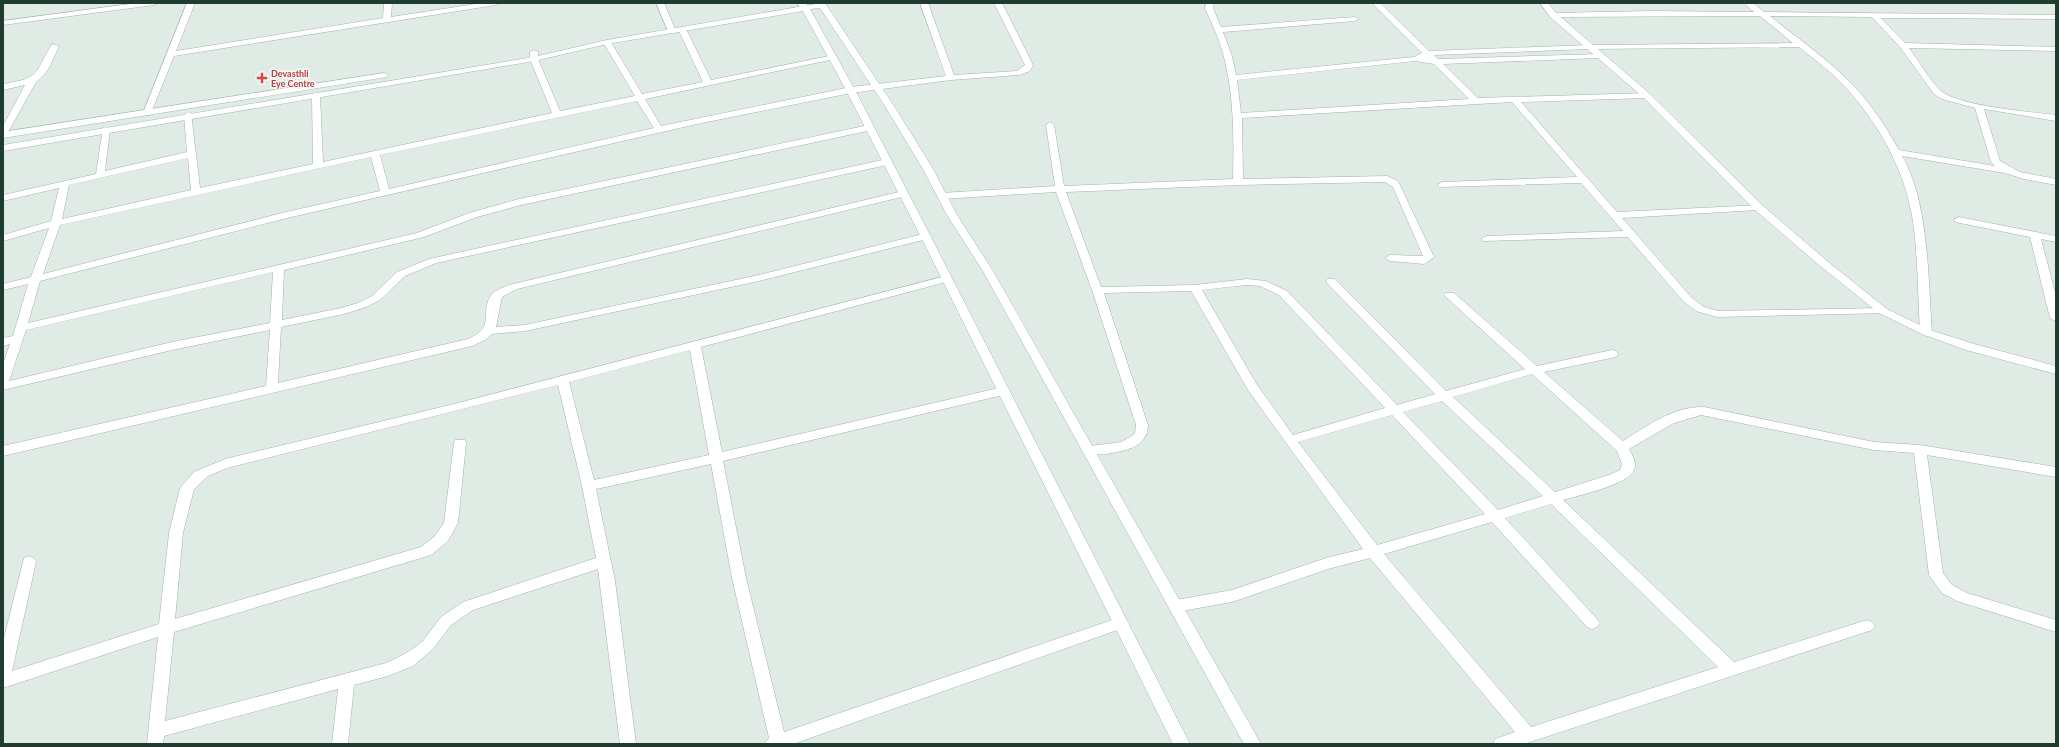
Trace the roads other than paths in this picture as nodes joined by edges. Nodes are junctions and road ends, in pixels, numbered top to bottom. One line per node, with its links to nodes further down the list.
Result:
1 (74, 3): 19 (street)
2 (154, 3): 19 (street)
3 (191, 3): 36 (street)
4 (388, 3): 24 (street)
5 (496, 3): 14 (street)
6 (660, 3): 28 (street)
7 (924, 3): 42 (street)
8 (998, 3): 42 (street)
9 (1210, 3): 27 (street)
10 (1376, 3): 35 (street)
11 (1544, 3): 20 (street)
12 (1642, 3): 17 (street)
13 (1748, 3): 18 (street)
14 (477, 4): 24 (street)
15 (822, 4): 16 (street); 46 (street)
16 (803, 6): 26 (street); 39 (street)
17 (1651, 13): 18 (street); 20 (street)
18 (1762, 14): 21 (street); 30 (street)
19 (66, 15): 25 (street)
20 (1553, 15): 33 (street)
21 (1874, 16): 22 (street); 31 (street)
22 (2056, 17)
23 (1355, 19): 27 (street)
24 (387, 20): 36 (street)
25 (3, 23)
26 (682, 29): 28 (street); 45 (street)
27 (1218, 30): 43 (street)
28 (672, 31): 29 (street)
29 (607, 42): 37 (street); 51 (street)
30 (1801, 45): 33 (street); 66 (street)
31 (1903, 45): 34 (street); 54 (street)
32 (55, 46): 44 (street)
33 (1589, 47): 35 (street); 38 (street)
34 (2056, 49)
35 (1427, 53): 40 (street); 41 (street)
36 (171, 54): 55 (street)
37 (534, 56): 49 (street); 55 (street); 56 (street)
38 (1599, 56): 41 (street); 50 (street)
39 (834, 57): 45 (street); 48 (street)
40 (1416, 59): 41 (street); 43 (street)
41 (1436, 62): 53 (street)
42 (951, 78): 46 (street)
43 (1232, 78): 58 (street)
44 (32, 81): 47 (street); 64 (street)
45 (708, 83): 51 (street)
46 (878, 86): 48 (street); 82 (street)
47 (3, 87)
48 (850, 90): 61 (street); 63 (street)
49 (316, 95): 57 (street); 70 (street)
50 (1646, 95): 52 (street); 84 (street)
51 (638, 98): 56 (street); 63 (street)
52 (1514, 99): 53 (street); 73 (street)
53 (1476, 101): 58 (street)
54 (1979, 107): 59 (street); 71 (street)
55 (147, 113): 64 (street)
56 (557, 115): 67 (street)
57 (188, 116): 62 (street); 68 (street)
58 (1238, 116): 74 (street)
59 (2056, 118)
60 (1050, 125): 78 (street)
61 (869, 128): 69 (street); 95 (street)
62 (106, 130): 65 (street); 72 (street)
63 (658, 130): 80 (street)
64 (3, 135)
65 (3, 148)
66 (1895, 152): 71 (street); 107 (street)
67 (375, 153): 70 (street); 80 (street)
68 (192, 154): 72 (street); 79 (street)
69 (887, 162): 81 (street); 105 (street)
70 (318, 166): 79 (street)
71 (2006, 170): 75 (street)
72 (100, 176): 76 (street)
73 (1584, 180): 77 (street); 85 (street)
74 (1238, 182): 78 (street); 94 (street)
75 (2056, 182)
76 (65, 184): 83 (street); 87 (street)
77 (1442, 185)
78 (1060, 189): 82 (street); 101 (street)
79 (196, 192): 87 (street)
80 (385, 192): 97 (street)
81 (903, 194): 90 (street); 106 (street)
82 (941, 196): 125 (street)
83 (3, 198)
84 (1758, 207): 85 (street); 103 (street)
85 (1614, 215): 88 (street)
86 (1959, 220): 89 (street)
87 (56, 223): 91 (street); 97 (street)
88 (1630, 234): 92 (street); 103 (street)
89 (2035, 235): 93 (street); 104 (street)
90 (927, 236): 96 (street); 106 (street)
91 (3, 238)
92 (1487, 239)
93 (2056, 239)
94 (1390, 258)
95 (279, 269): 105 (street); 108 (street)
96 (946, 279): 110 (street); 118 (street)
97 (35, 280): 99 (street); 108 (street)
98 (1331, 281): 119 (street)
99 (3, 287)
100 (1195, 288): 101 (street); 120 (street); 121 (street)
101 (1097, 290): 125 (street)
102 (1450, 295): 112 (street)
103 (1883, 311): 107 (street)
104 (2056, 318)
105 (276, 325): 116 (street); 117 (street)
106 (490, 331): 117 (street)
107 (1926, 332): 113 (street)
108 (20, 334): 109 (street); 115 (street)
109 (3, 342)
110 (695, 345): 114 (street); 127 (street)
111 (1612, 354): 112 (street)
112 (1534, 370): 119 (street); 123 (street)
113 (2056, 370)
114 (563, 380): 129 (street); 140 (street)
115 (3, 381)
116 (3, 386)
117 (272, 388): 124 (street)
118 (1003, 391): 127 (street); 136 (street)
119 (1444, 396): 120 (street); 130 (street)
120 (1395, 410): 121 (street); 131 (street)
121 (1290, 440): 132 (street)
122 (460, 443): 140 (street)
123 (1622, 448): 126 (street); 130 (street)
124 (3, 450)
125 (1088, 450): 135 (street)
126 (1920, 450): 128 (street); 139 (street)
127 (717, 458): 129 (street); 147 (street)
128 (2056, 472)
129 (589, 486): 133 (street)
130 (1553, 498): 131 (street); 141 (street)
131 (1495, 516): 132 (street); 137 (street)
132 (1373, 551): 135 (street); 145 (street)
133 (604, 561): 143 (street); 149 (street)
134 (30, 562): 142 (street)
135 (1176, 606): 151 (street)
136 (1121, 623): 147 (street); 150 (street)
137 (1592, 623)
138 (1867, 626): 141 (street)
139 (2056, 626)
140 (166, 628): 144 (street); 146 (street)
141 (1731, 670): 145 (street)
142 (3, 675)
143 (347, 680): 146 (street); 148 (street)
144 (3, 681)
145 (1527, 735): 152 (street)
146 (155, 737)
147 (775, 743)
148 (340, 744)
149 (628, 744)
150 (1182, 744)
151 (1253, 744)
152 (1501, 744)

